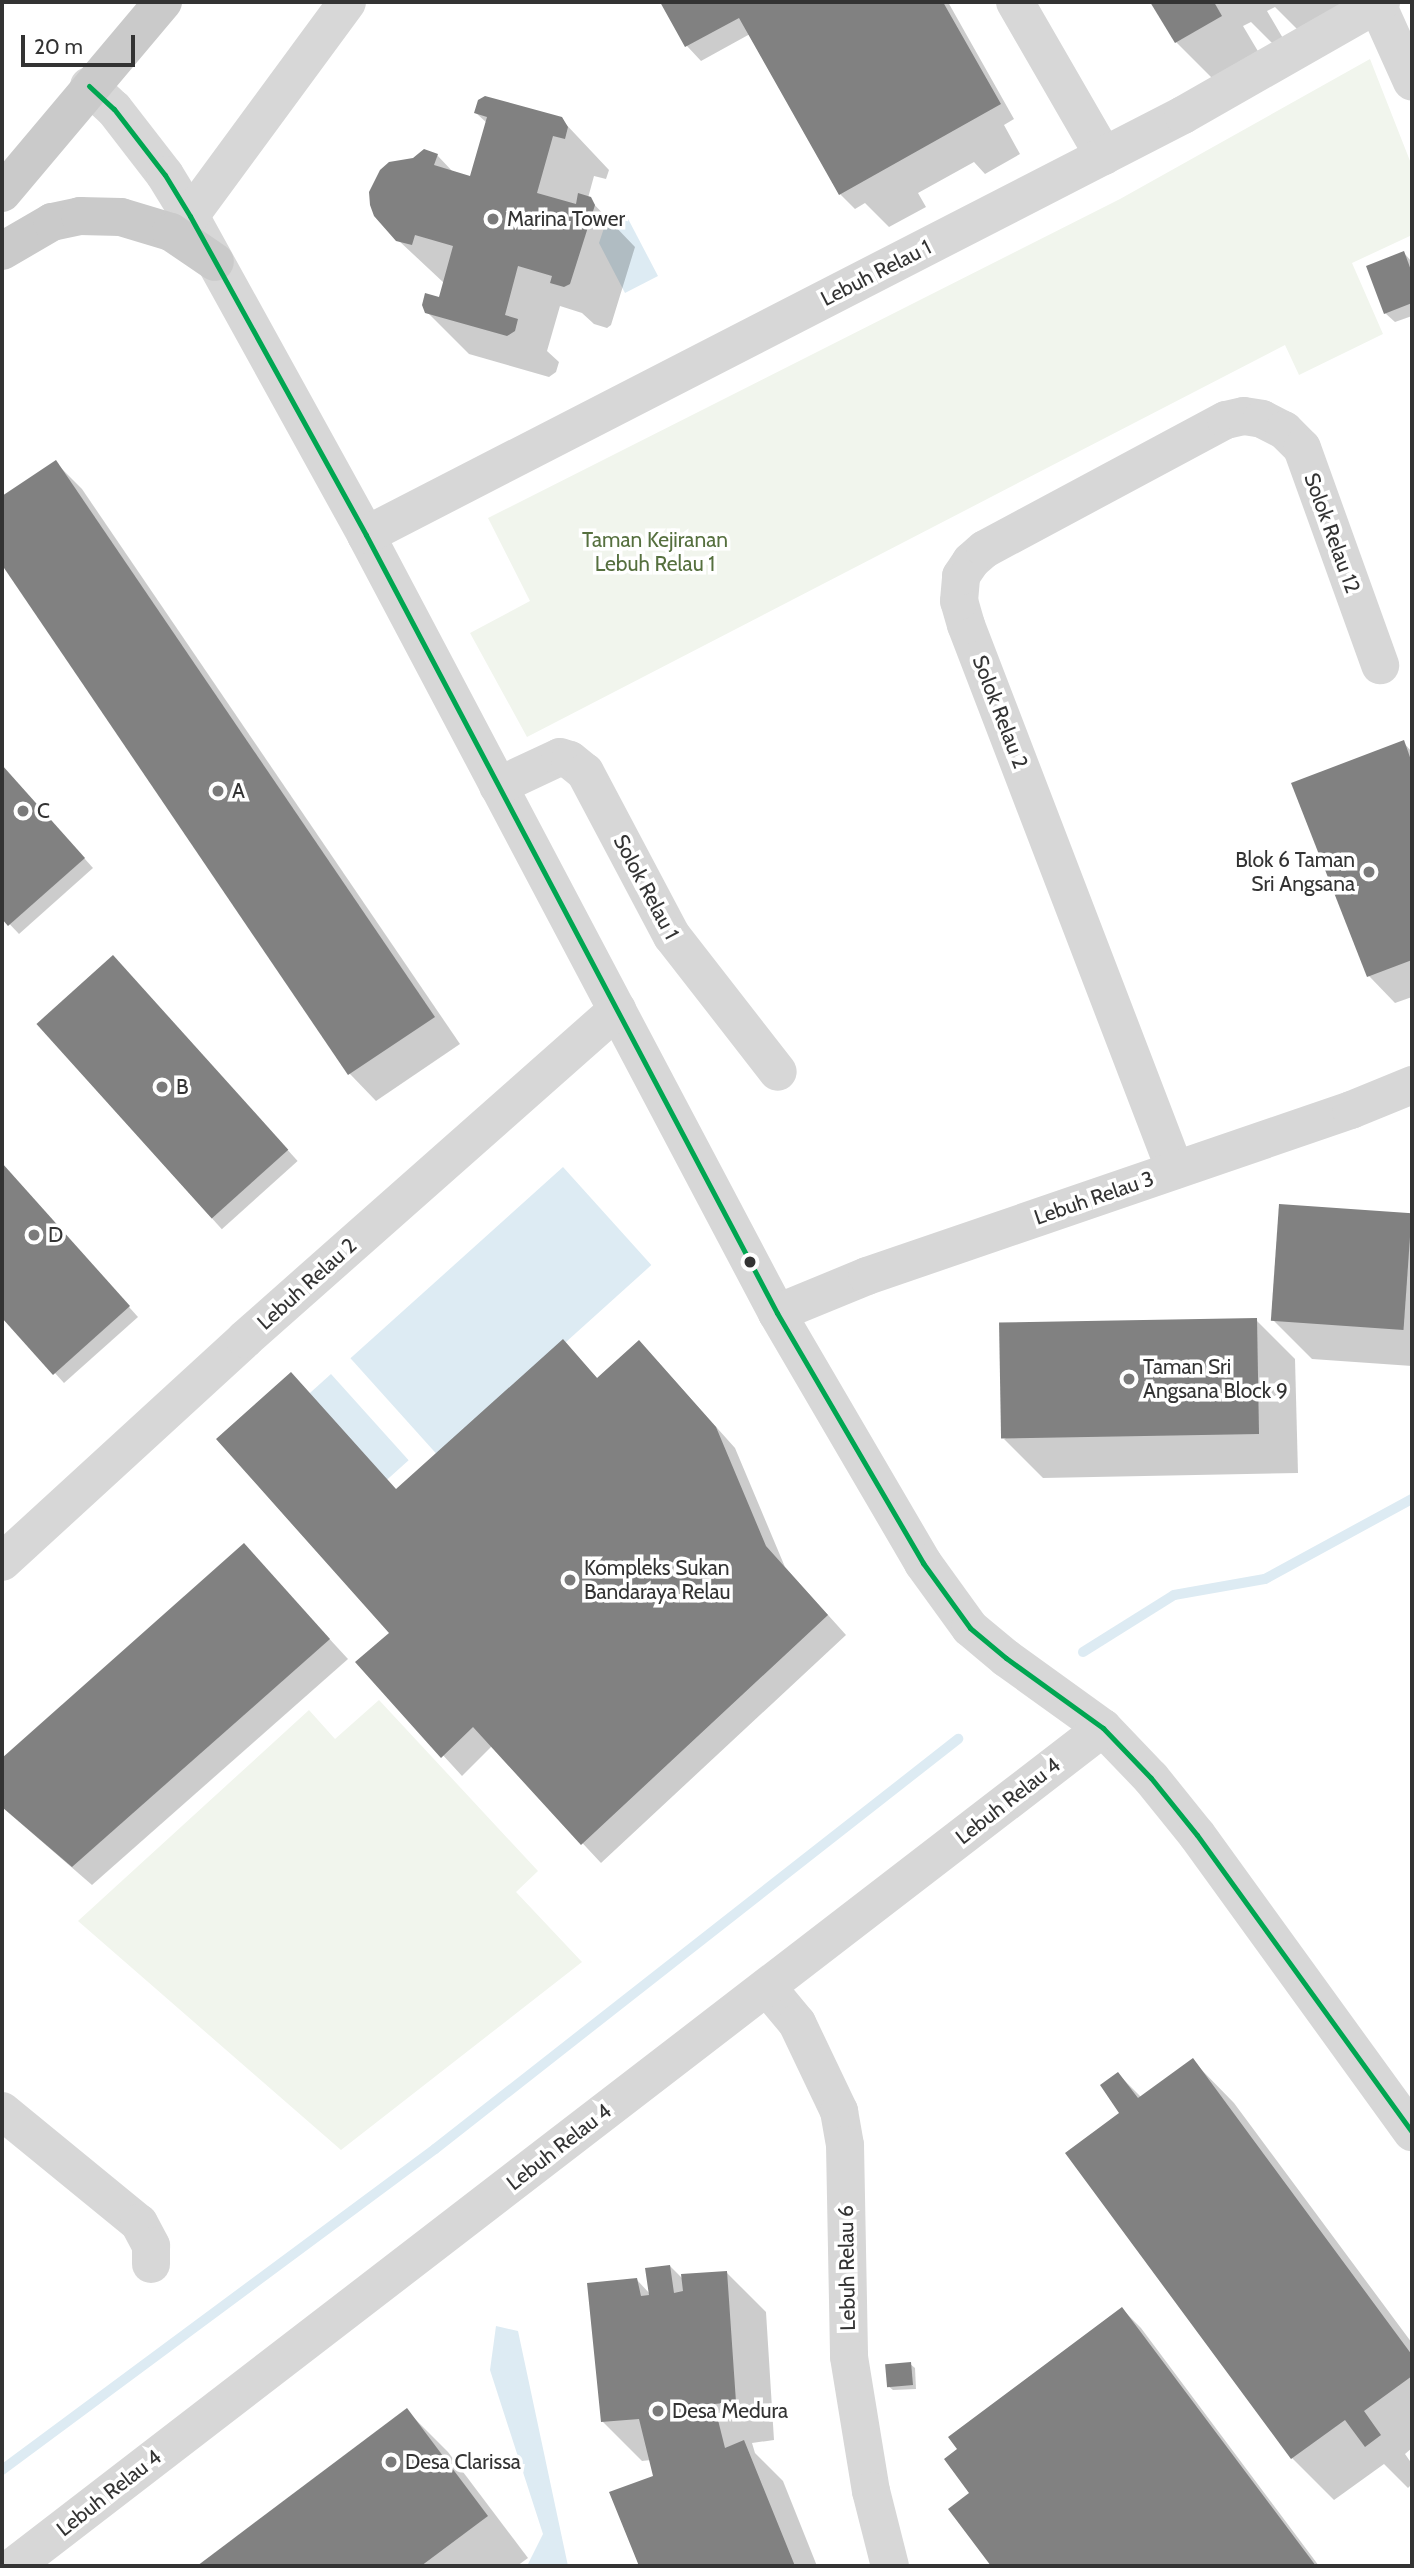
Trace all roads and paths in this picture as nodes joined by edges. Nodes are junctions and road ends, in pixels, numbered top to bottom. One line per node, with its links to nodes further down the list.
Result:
1 (163, 2): 6 (main road)
2 (347, 2): 9 (street)
3 (1015, 2): 7 (street)
4 (1379, 3): 5 (street); 7 (street, Lebuh Relau 1)
5 (1412, 82)
6 (89, 86): 8 (main road); 9 (street)
7 (1104, 156): 13 (street, Lebuh Relau 1)
8 (2, 193)
9 (190, 216): 11 (street)
10 (2, 251): 11 (main road)
11 (215, 262): 13 (street)
12 (1262, 419): 14 (street, Solok Relau 12); 19 (street, Solok Relau 2)
13 (366, 535): 15 (street)
14 (1380, 665)
15 (498, 786): 16 (street); 17 (street, Solok Relau 1)
16 (617, 1010): 20 (street); 21 (street, Lebuh Relau 2)
17 (778, 1072)
18 (1412, 1085): 19 (street, Lebuh Relau 3)
19 (1175, 1170): 20 (street, Lebuh Relau 3)
20 (777, 1313): 22 (street)
21 (2, 1562)
22 (1103, 1728): 23 (street, Lebuh Relau 4); 25 (street)
23 (767, 1987): 27 (street, Lebuh Relau 4); 28 (street, Lebuh Relau 6)
24 (2, 2111): 26 (street)
25 (1412, 2132)
26 (151, 2264)
27 (14, 2566)
28 (890, 2566)

